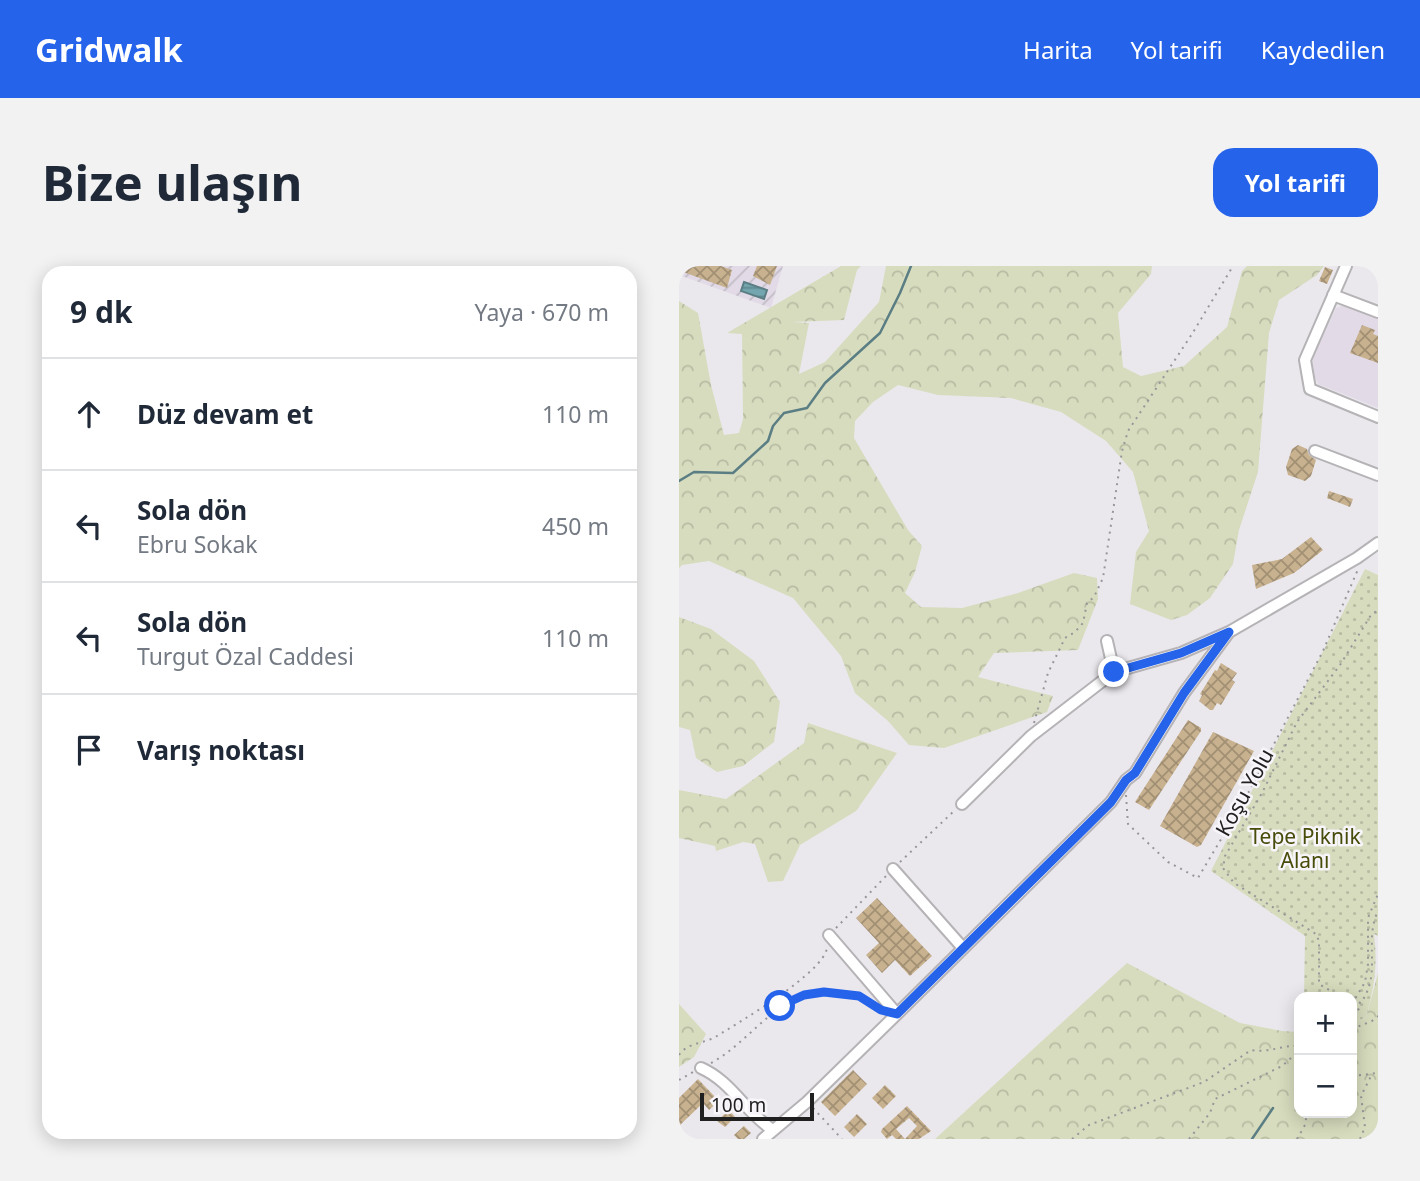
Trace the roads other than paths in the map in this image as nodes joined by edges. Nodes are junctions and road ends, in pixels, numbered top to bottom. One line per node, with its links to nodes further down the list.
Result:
1 (1346, 266): 2 (street)
2 (1333, 295): 3 (street); 4 (street)
3 (1378, 312)
4 (1378, 417)
5 (1315, 451): 6 (street)
6 (1378, 475)
7 (1378, 543): 8 (street)
8 (1229, 632): 10 (street); 14 (street)
9 (1107, 641): 10 (street)
10 (1114, 672): 11 (street)
11 (962, 804)
12 (893, 869): 14 (street)
13 (829, 935): 15 (street)
14 (963, 948): 15 (street)
15 (897, 1014): 17 (street)
16 (701, 1068): 17 (street)
17 (769, 1136)

